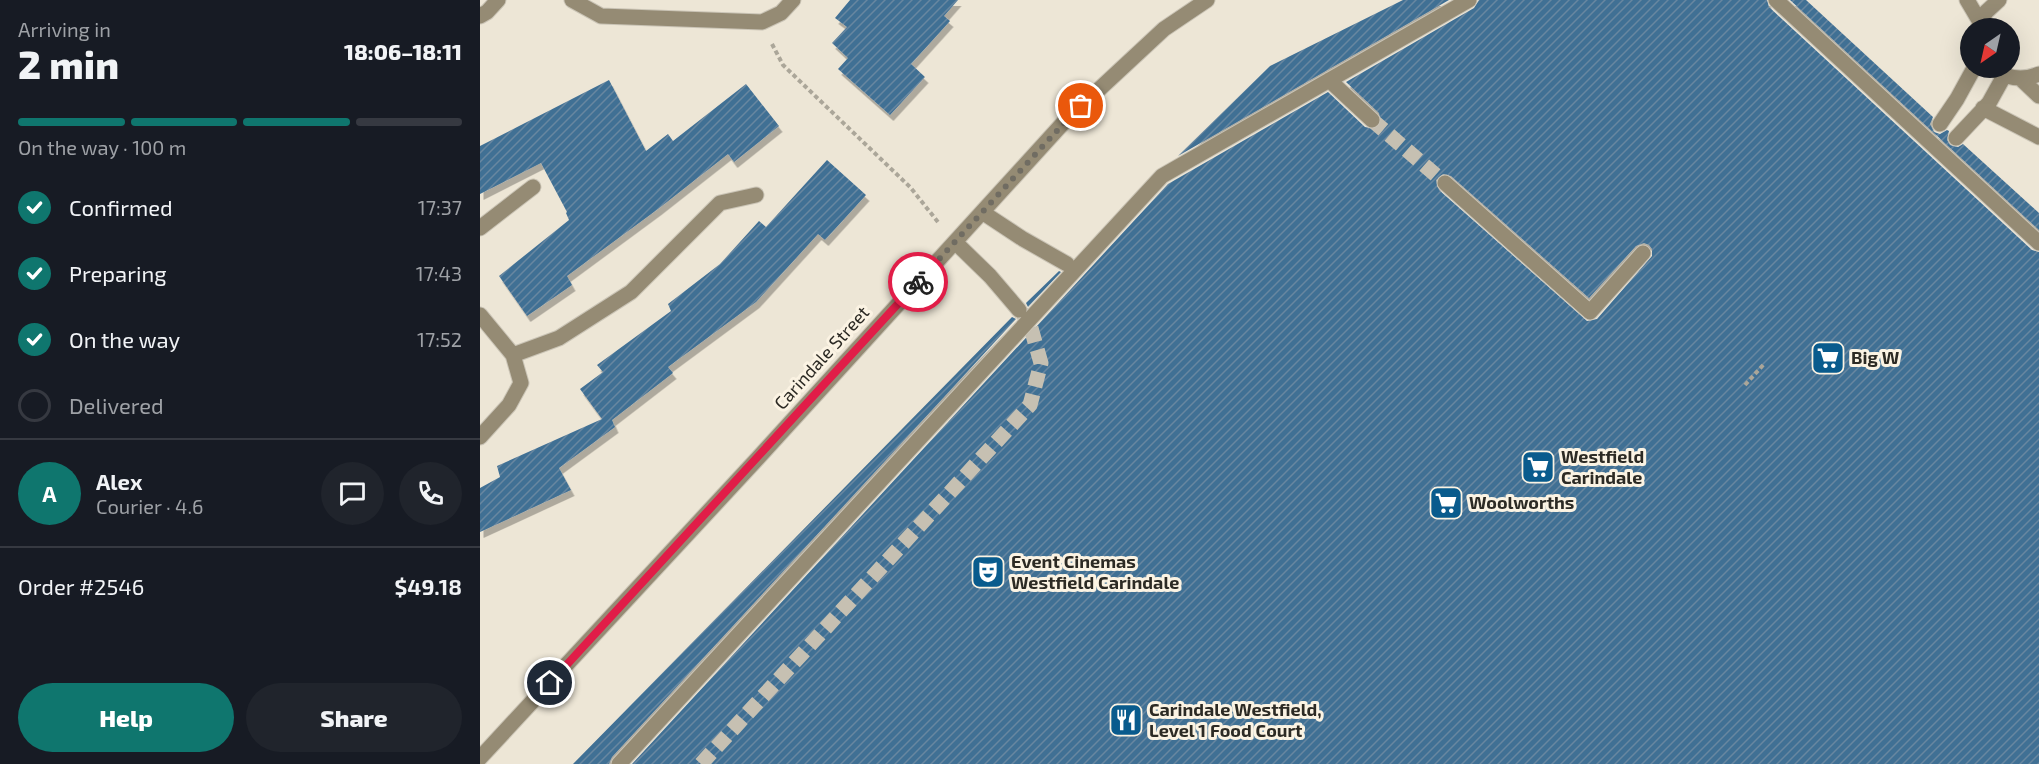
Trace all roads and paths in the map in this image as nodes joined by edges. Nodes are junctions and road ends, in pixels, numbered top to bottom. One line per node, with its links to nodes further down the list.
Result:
1 (498, 0): 9 (street)
2 (572, 0): 12 (street)
3 (793, 0): 12 (street)
4 (1207, 0): 27 (street, Carindale Street)
5 (1469, 0): 17 (street)
6 (1776, 0): 30 (street)
7 (1967, 0): 10 (street)
8 (1999, 0): 11 (street)
9 (480, 16)
10 (1976, 18)
11 (1983, 18)
12 (762, 22): 29 (path)
13 (2039, 74): 16 (street)
14 (1969, 78): 21 (street)
15 (1996, 78): 19 (street)
16 (2020, 78): 18 (street)
17 (1329, 80): 20 (street); 40 (street)
18 (2039, 96)
19 (1983, 108): 22 (street); 23 (street)
20 (1372, 120)
21 (1940, 124)
22 (2039, 137)
23 (1956, 138)
24 (1445, 183): 31 (street)
25 (533, 187): 28 (street)
26 (756, 195): 35 (street)
27 (982, 212): 29 (street, Carindale Street); 32 (street)
28 (480, 228)
29 (955, 242): 33 (street); 39 (street, Carindale Street)
30 (2039, 243)
31 (1644, 253)
32 (1067, 264)
33 (1019, 309)
34 (480, 315): 35 (street)
35 (513, 355): 38 (street)
36 (1764, 364): 37 (path)
37 (1745, 385)
38 (480, 437)
39 (480, 758)
40 (619, 764)

